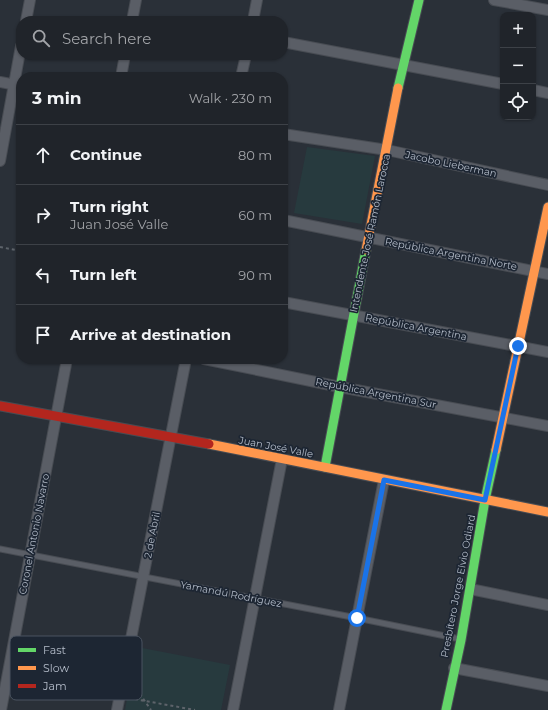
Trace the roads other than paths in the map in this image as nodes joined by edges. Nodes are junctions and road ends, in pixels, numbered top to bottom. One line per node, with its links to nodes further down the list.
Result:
1 (30, 0): 7 (street)
2 (136, 0): 8 (street)
3 (257, 0): 9 (street)
4 (419, 0): 14 (street, Intendente José Ramón Larocca)
5 (494, 0): 6 (street)
6 (548, 10)
7 (27, 16)
8 (133, 16)
9 (254, 16)
10 (288, 43): 14 (street)
11 (20, 60): 15 (street)
12 (124, 60): 16 (street)
13 (245, 60): 17 (street)
14 (403, 65): 19 (street); 25 (street, Intendente José Ramón Larocca)
15 (18, 72)
16 (122, 72)
17 (242, 72)
18 (0, 82): 20 (street)
19 (500, 83)
20 (16, 85)
21 (16, 89): 26 (street)
22 (536, 91): 23 (street)
23 (548, 93)
24 (288, 135): 25 (street, Jacobo Lieberman)
25 (387, 150): 27 (street, Jacobo Lieberman); 30 (street, Intendente José Ramón Larocca)
26 (0, 161)
27 (548, 185)
28 (548, 207): 31 (street, Presbítero Jorge Elvio Odiard)
29 (288, 221): 30 (street, República Argentina Norte)
30 (369, 238): 31 (street, República Argentina Norte); 34 (street, Intendente José Ramón Larocca)
31 (535, 271): 32 (street, República Argentina Norte); 35 (street, Presbítero Jorge Elvio Odiard)
32 (548, 274)
33 (288, 303): 34 (street, República Argentina)
34 (354, 315): 35 (street, República Argentina); 40 (street, Intendente José Ramón Larocca)
35 (518, 346): 36 (street, República Argentina); 43 (street, Presbítero Jorge Elvio Odiard)
36 (548, 352)
37 (67, 364): 42 (street, Coronel Antonio Navarro)
38 (185, 364): 45 (street, 2 de Abril)
39 (228, 364): 40 (street, República Argentina Sur)
40 (340, 387): 43 (street, República Argentina Sur); 47 (street, Intendente José Ramón Larocca)
41 (0, 406): 42 (street, Juan José Valle)
42 (57, 415): 45 (street, Juan José Valle); 52 (street, Coronel Antonio Navarro)
43 (503, 417): 44 (street, República Argentina Sur); 49 (street, Presbítero Jorge Elvio Odiard)
44 (548, 426)
45 (171, 438): 46 (street, Juan José Valle); 53 (street, 2 de Abril)
46 (282, 459): 47 (street, Juan José Valle); 55 (street)
47 (325, 467): 48 (street, Juan José Valle)
48 (384, 480): 49 (street, Juan José Valle); 57 (street)
49 (485, 500): 50 (street, Juan José Valle); 54 (street, Presbítero Jorge Elvio Odiard)
50 (548, 512)
51 (0, 549): 52 (lane, Yamandú Rodríguez)
52 (30, 555): 53 (lane, Yamandú Rodríguez); 58 (street, Coronel Antonio Navarro)
53 (143, 577): 55 (lane, Yamandú Rodríguez); 59 (street, 2 de Abril)
54 (470, 589): 56 (street); 60 (street, Presbítero Jorge Elvio Odiard)
55 (255, 598): 57 (lane, Yamandú Rodríguez); 67 (street)
56 (548, 605)
57 (357, 618): 60 (lane, Yamandú Rodríguez); 68 (street)
58 (15, 636)
59 (132, 636)
60 (461, 640): 62 (street, Presbítero Jorge Elvio Odiard)
61 (10, 662): 65 (street, Coronel Antonio Navarro)
62 (454, 668): 63 (street); 69 (street, Presbítero Jorge Elvio Odiard)
63 (548, 686)
64 (119, 700): 66 (street, 2 de Abril)
65 (1, 710)
66 (117, 710)
67 (233, 710)
68 (339, 710)
69 (446, 710)

